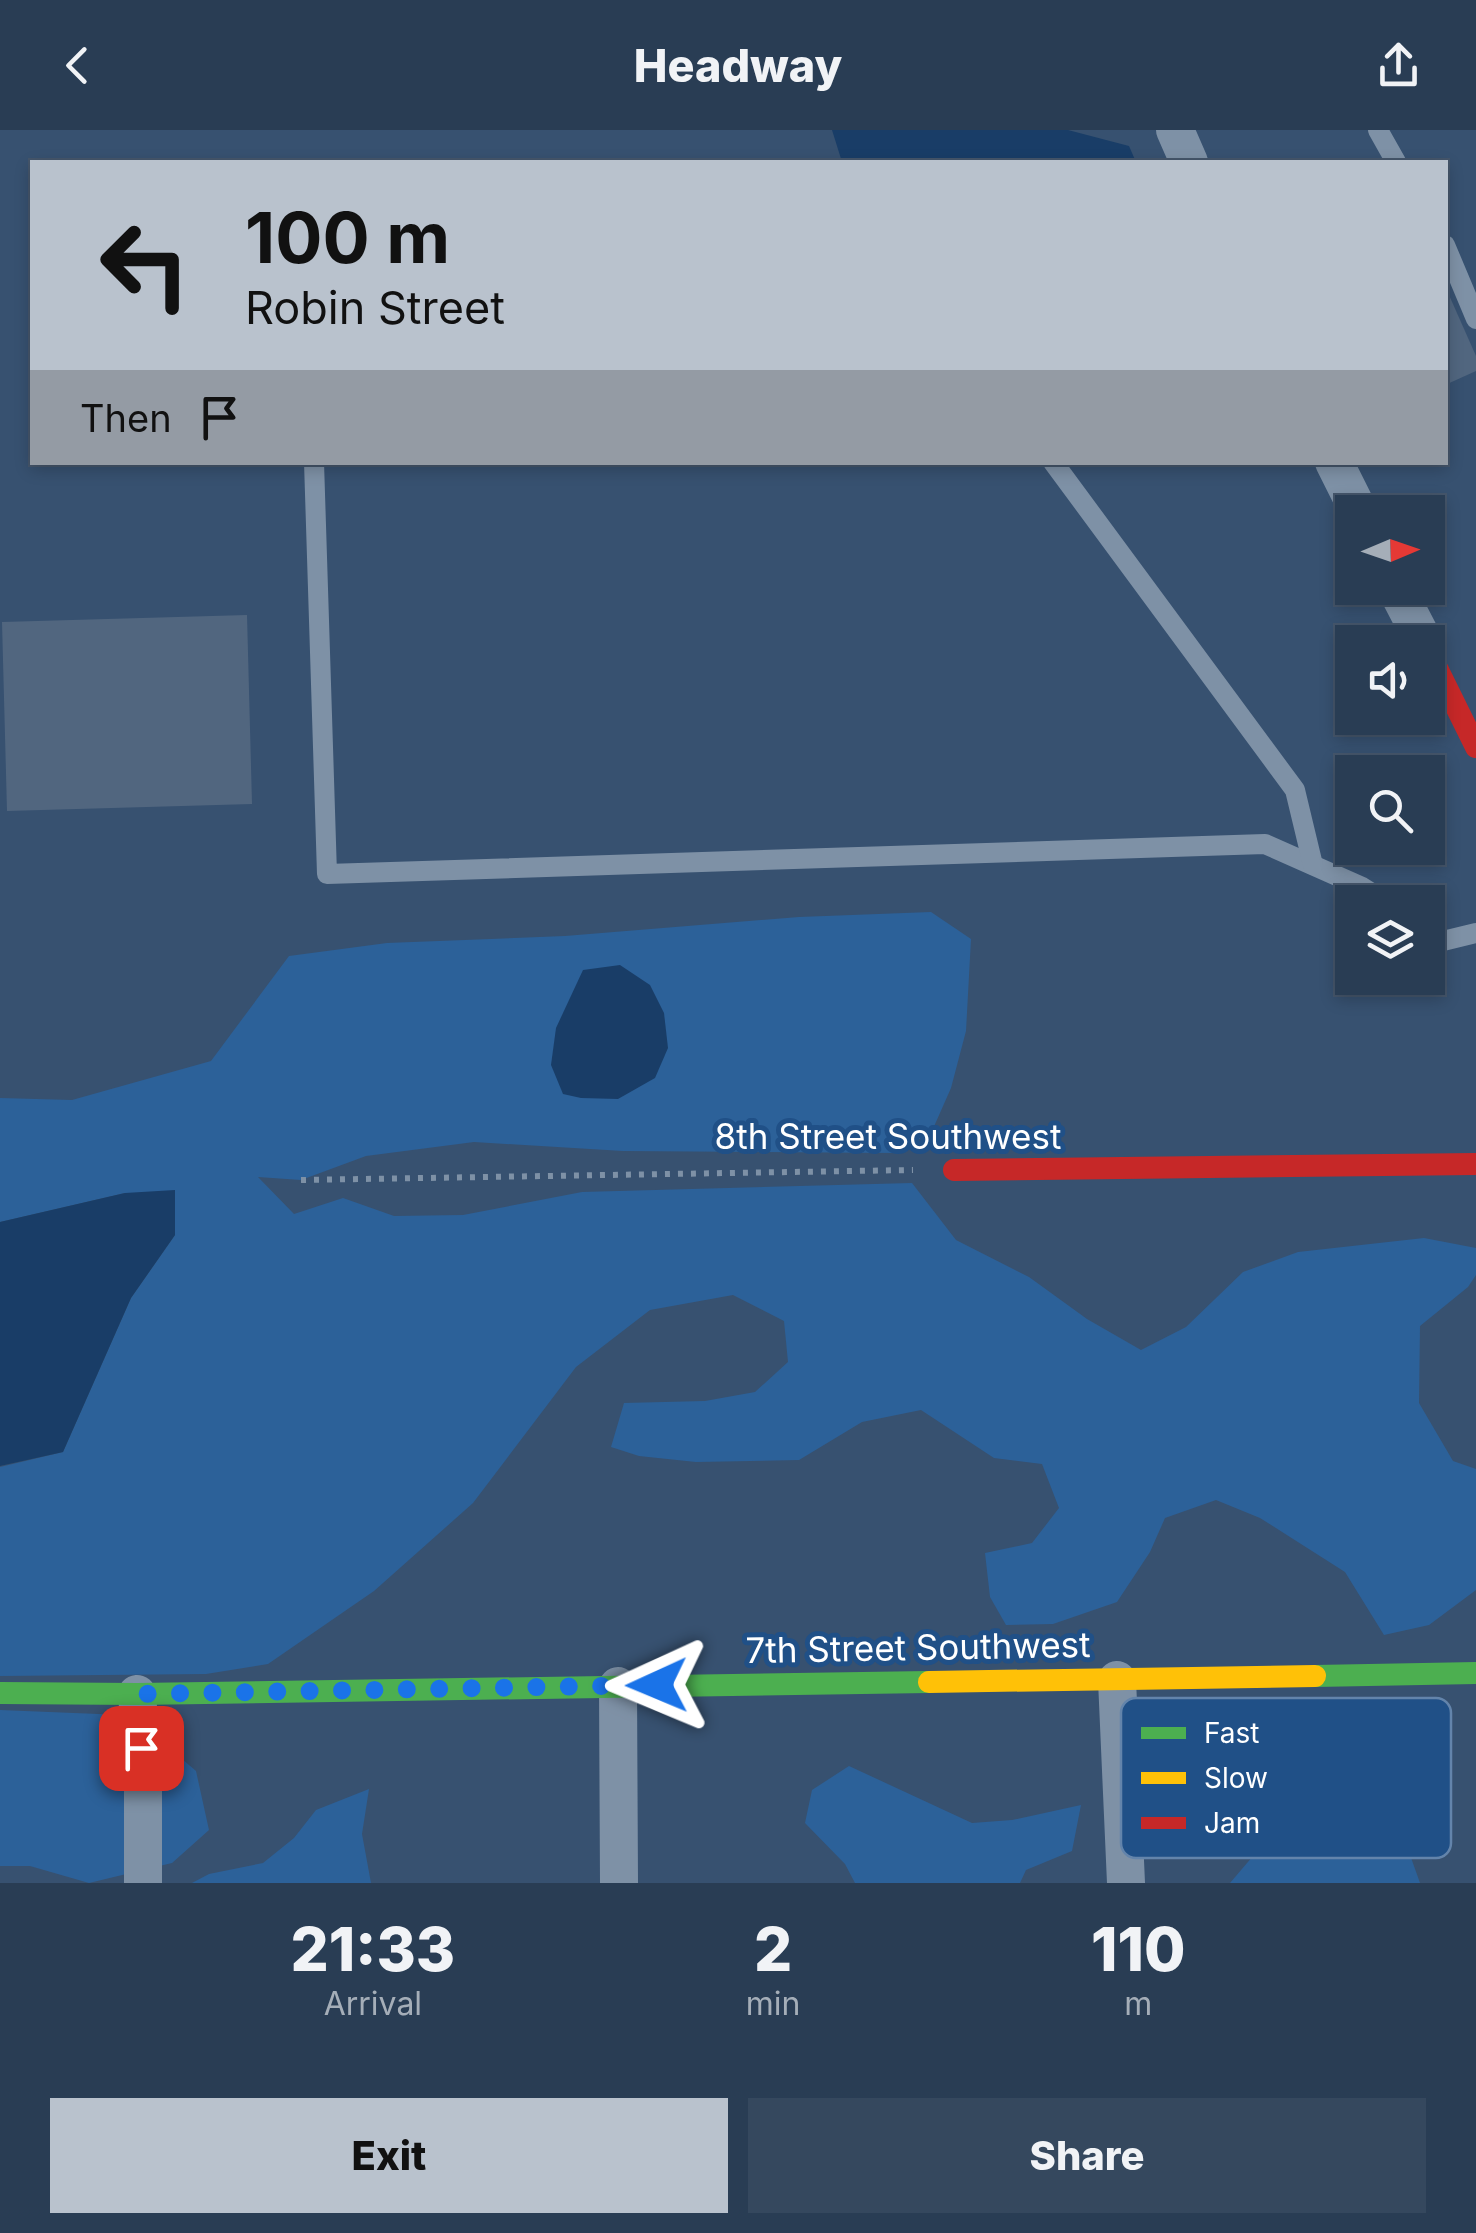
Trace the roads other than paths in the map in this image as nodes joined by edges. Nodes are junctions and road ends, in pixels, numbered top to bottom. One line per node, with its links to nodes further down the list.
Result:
1 (1174, 130): 3 (street)
2 (1378, 130): 4 (lane)
3 (1188, 160)
4 (1395, 160)
5 (1448, 252): 6 (lane)
6 (1476, 319)
7 (314, 465): 13 (lane)
8 (1055, 465): 13 (lane)
9 (1336, 465): 10 (street)
10 (1350, 495)
11 (1445, 684): 12 (street)
12 (1476, 747)
13 (1314, 865): 14 (lane)
14 (1358, 885)
15 (1476, 933): 16 (lane)
16 (1445, 941)
17 (1476, 1164): 18 (street, 8th Street Southwest)
18 (954, 1170)
19 (1476, 1674): 20 (street, 7th Street Southwest)
20 (1116, 1680): 21 (street, 7th Street Southwest); 24 (street)
21 (618, 1686): 23 (street, 7th Street Southwest); 27 (street)
22 (0, 1692): 23 (street, 7th Street Southwest)
23 (137, 1694): 26 (street)
24 (1121, 1782)
25 (1125, 1858): 28 (street)
26 (143, 1883)
27 (619, 1883)
28 (1126, 1883)

